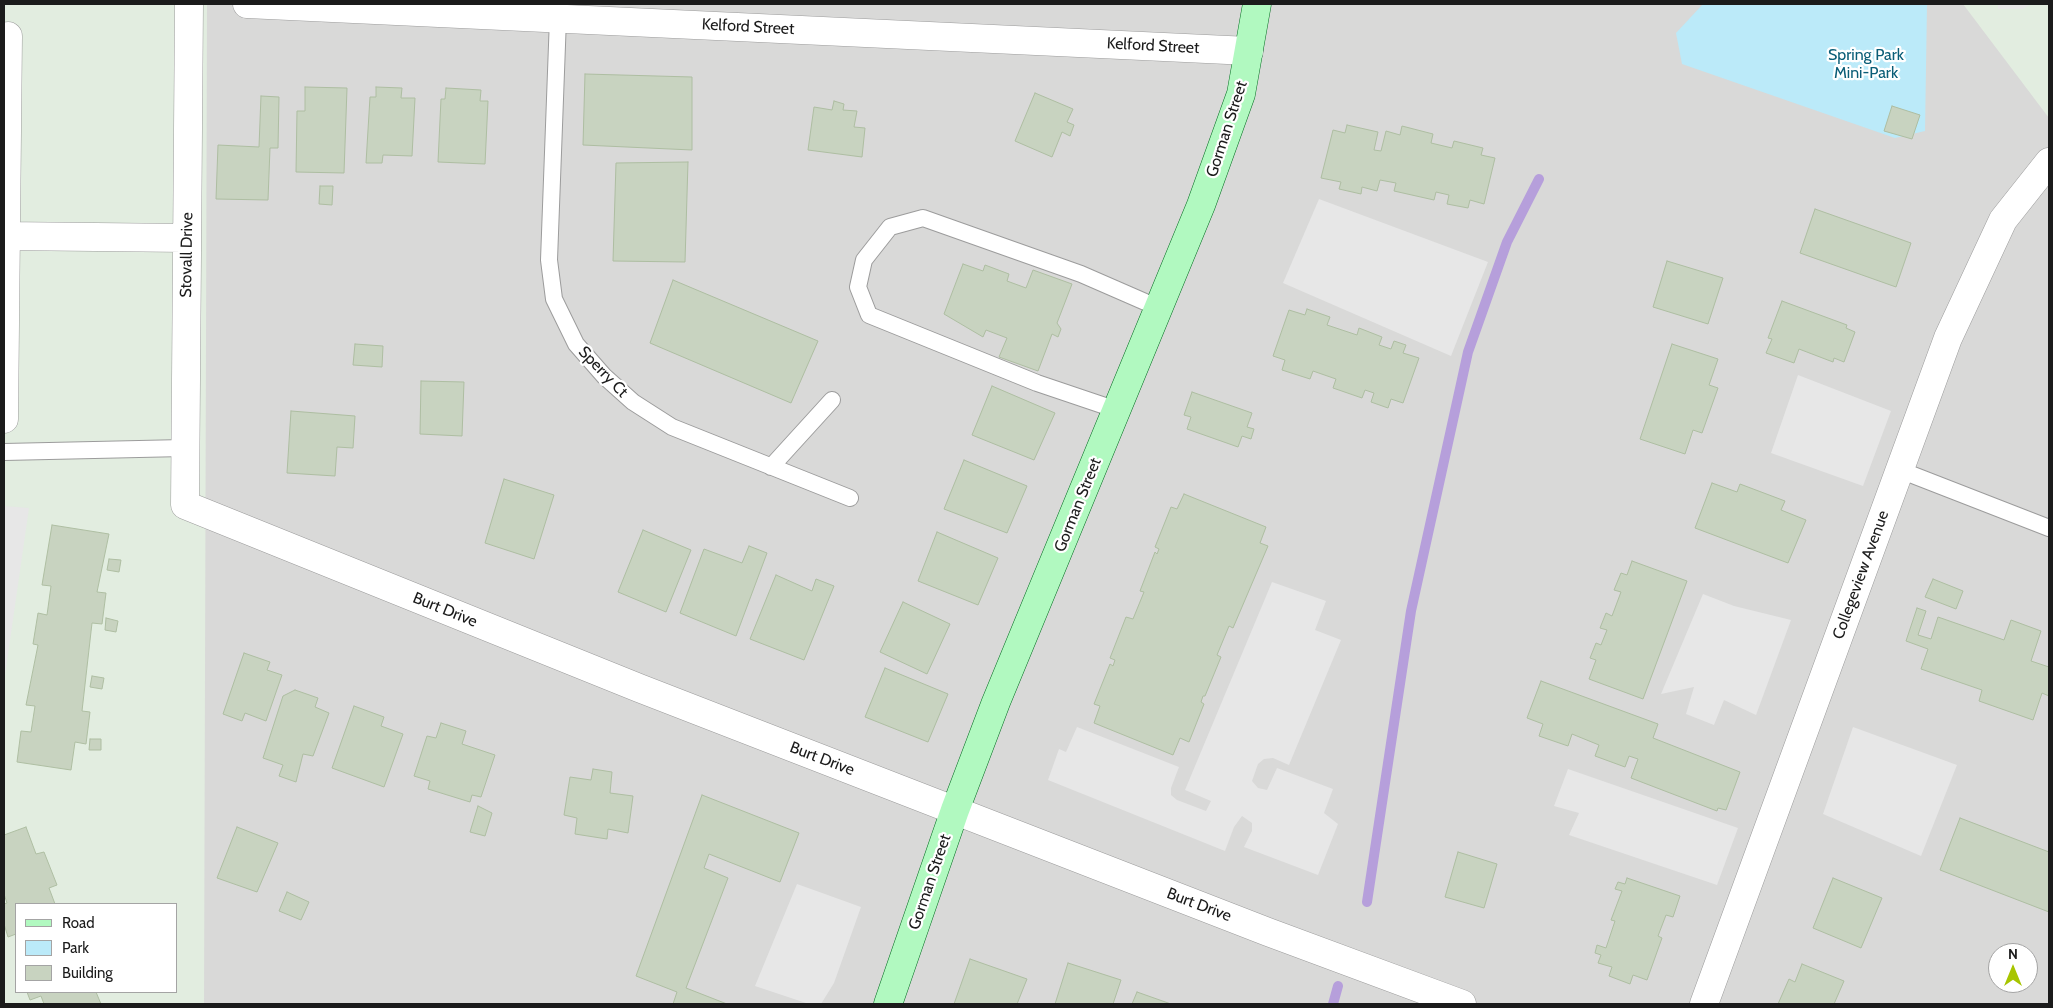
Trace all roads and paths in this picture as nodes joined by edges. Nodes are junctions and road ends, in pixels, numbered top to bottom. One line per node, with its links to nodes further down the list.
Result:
1 (190, 4): 9 (street, Stovall Drive)
2 (247, 4): 4 (street, Kelford Street)
3 (1257, 4): 6 (main road, Gorman Street)
4 (558, 18): 6 (street, Kelford Street); 16 (lane, Sperry Ct)
5 (8, 36): 8 (street)
6 (1250, 51): 10 (main road, Gorman Street)
7 (2049, 162): 17 (street, Collegeview Avenue)
8 (5, 236): 9 (street); 13 (street)
9 (187, 238): 14 (street, Stovall Drive)
10 (1159, 308): 12 (main road, Gorman Street); 12 (lane)
11 (832, 400): 16 (lane)
12 (1117, 410): 21 (main road, Gorman Street)
13 (4, 419)
14 (184, 448): 15 (lane); 19 (street, Stovall Drive)
15 (4, 452)
16 (771, 467): 18 (lane, Sperry Ct)
17 (1900, 470): 20 (lane); 24 (street, Collegeview Avenue)
18 (850, 498)
19 (185, 505): 21 (street, Burt Drive)
20 (2049, 528)
21 (955, 810): 22 (main road, Gorman Street); 23 (street, Burt Drive)
22 (888, 1004)
23 (1462, 1004)
24 (1704, 1004)

